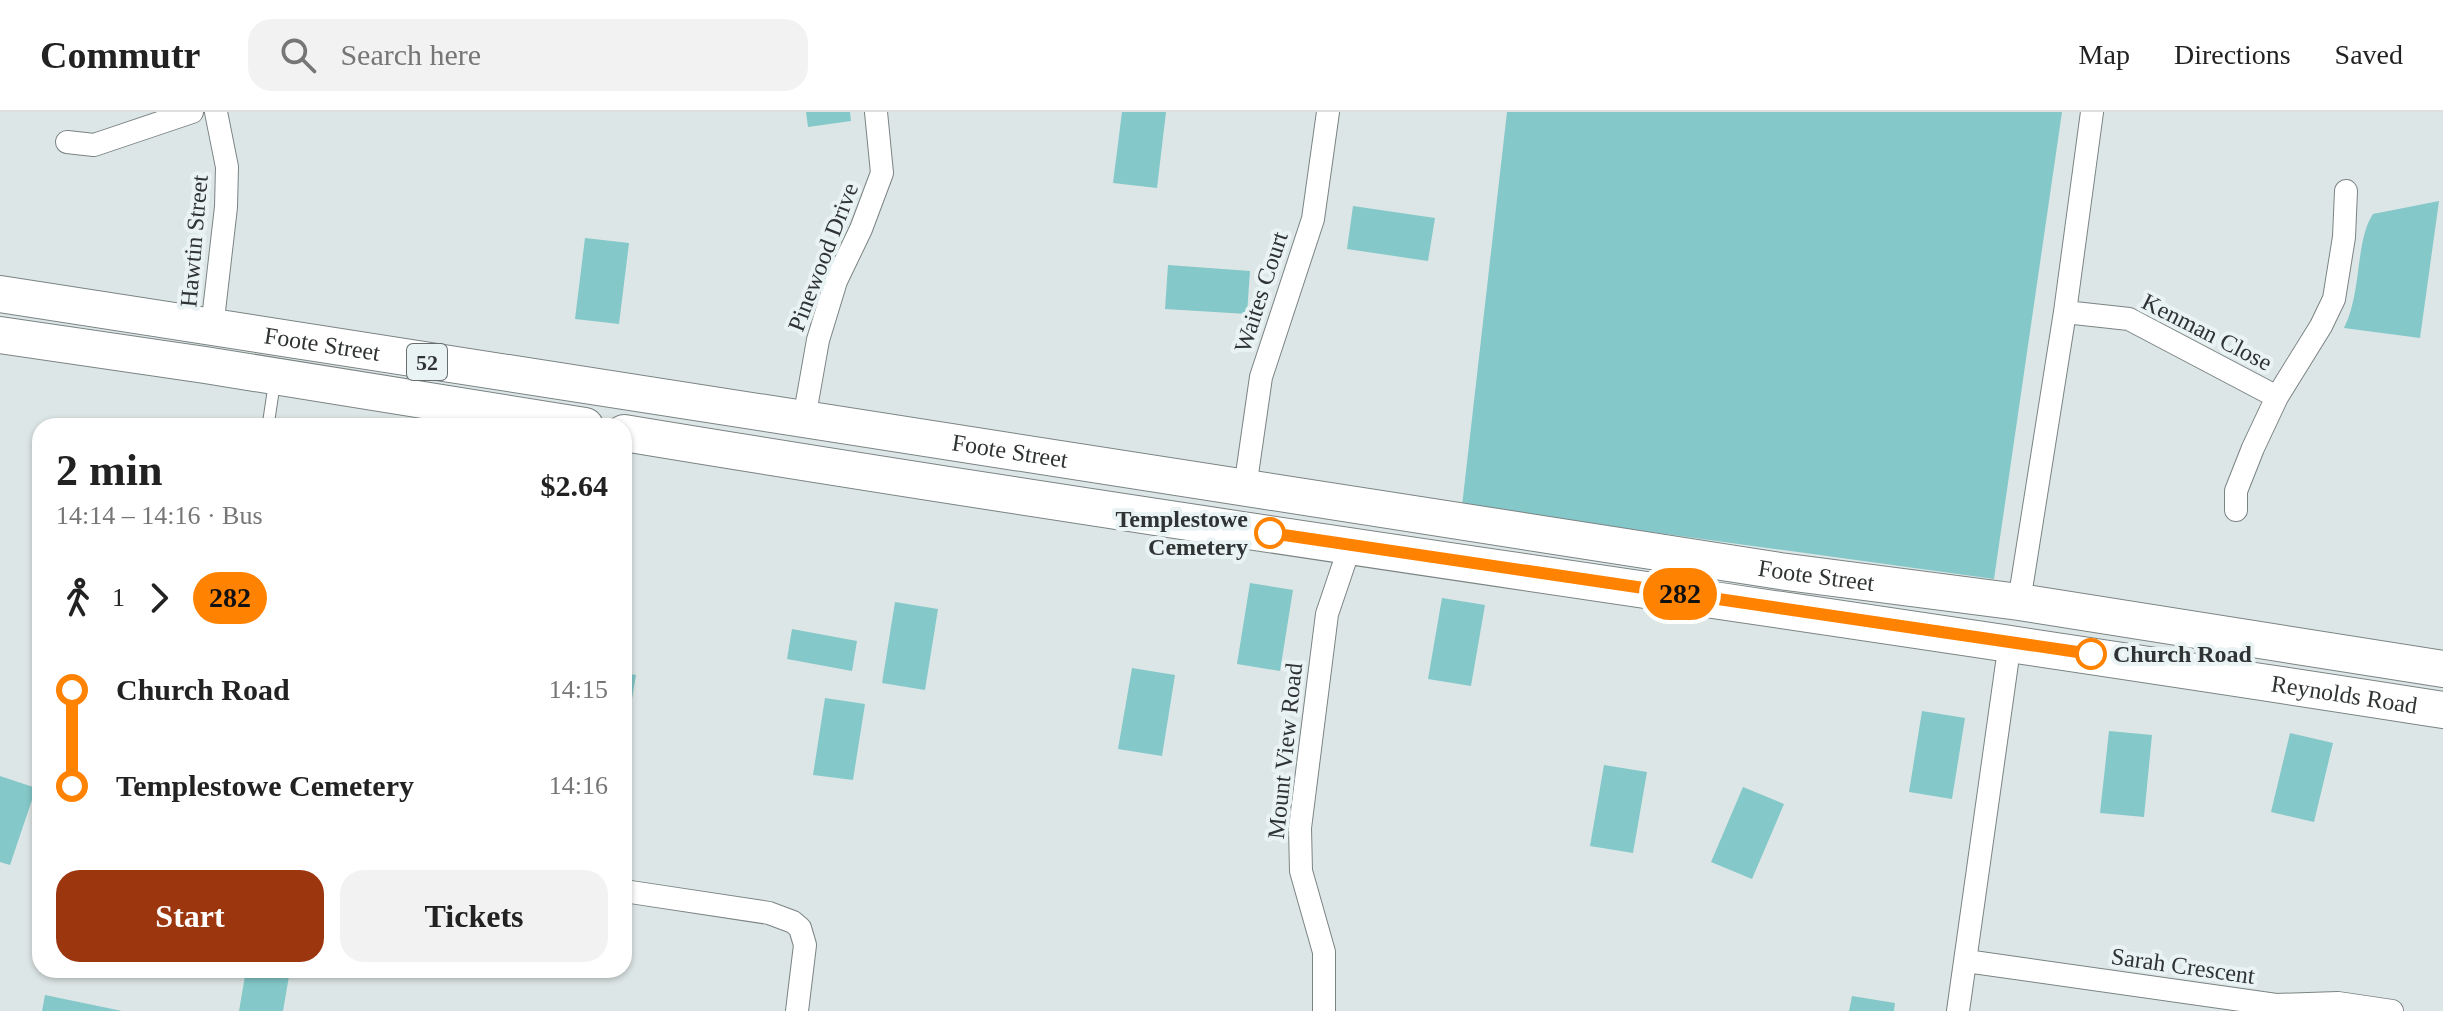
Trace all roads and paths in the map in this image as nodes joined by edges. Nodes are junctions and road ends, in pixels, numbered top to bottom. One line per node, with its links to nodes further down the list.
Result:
1 (192, 112): 6 (street)
2 (216, 112): 10 (street, Hawtin Street)
3 (876, 112): 17 (street, Pinewood Drive)
4 (1328, 112): 20 (street, Waites Court)
5 (2092, 112): 9 (street)
6 (67, 142)
7 (2346, 191): 14 (street, Kenman Close)
8 (0, 294): 10 (main road, Foote Street / 52)
9 (2065, 312): 14 (street, Kenman Close); 24 (street)
10 (212, 328): 12 (main road); 17 (main road, Foote Street / 52)
11 (0, 335): 12 (main road, Foote Street / 52)
12 (205, 365): 13 (main road, Foote Street / 52)
13 (276, 376): 15 (lane); 16 (main road, Foote Street / 52)
14 (2277, 397): 22 (street, Kenman Close)
15 (269, 418)
16 (536, 418)
17 (804, 419): 19 (main road, Foote Street / 52)
18 (632, 434): 21 (main road, Foote Street)
19 (1053, 458): 20 (main road, Foote Street / 52); 21 (main road)
20 (1245, 488): 24 (main road, Foote Street / 52)
21 (1047, 499): 23 (main road, Foote Street)
22 (2236, 510)
23 (1350, 546): 26 (main road, Foote Street); 34 (street, Mount View Road)
24 (2019, 602): 25 (main road, Reynolds Road / 52); 27 (main road)
25 (2236, 635): 28 (main road, Reynolds Road / 52); 29 (main road)
26 (2010, 642): 27 (main road, Reynolds Road); 32 (street)
27 (2134, 661): 29 (main road, Reynolds Road)
28 (2443, 669)
29 (2230, 676): 30 (main road, Reynolds Road)
30 (2443, 710)
31 (632, 892): 33 (street)
32 (1966, 961): 35 (street); 36 (street, Sarah Crescent)
33 (797, 1011)
34 (1324, 1011)
35 (1958, 1011)
36 (2392, 1011)

